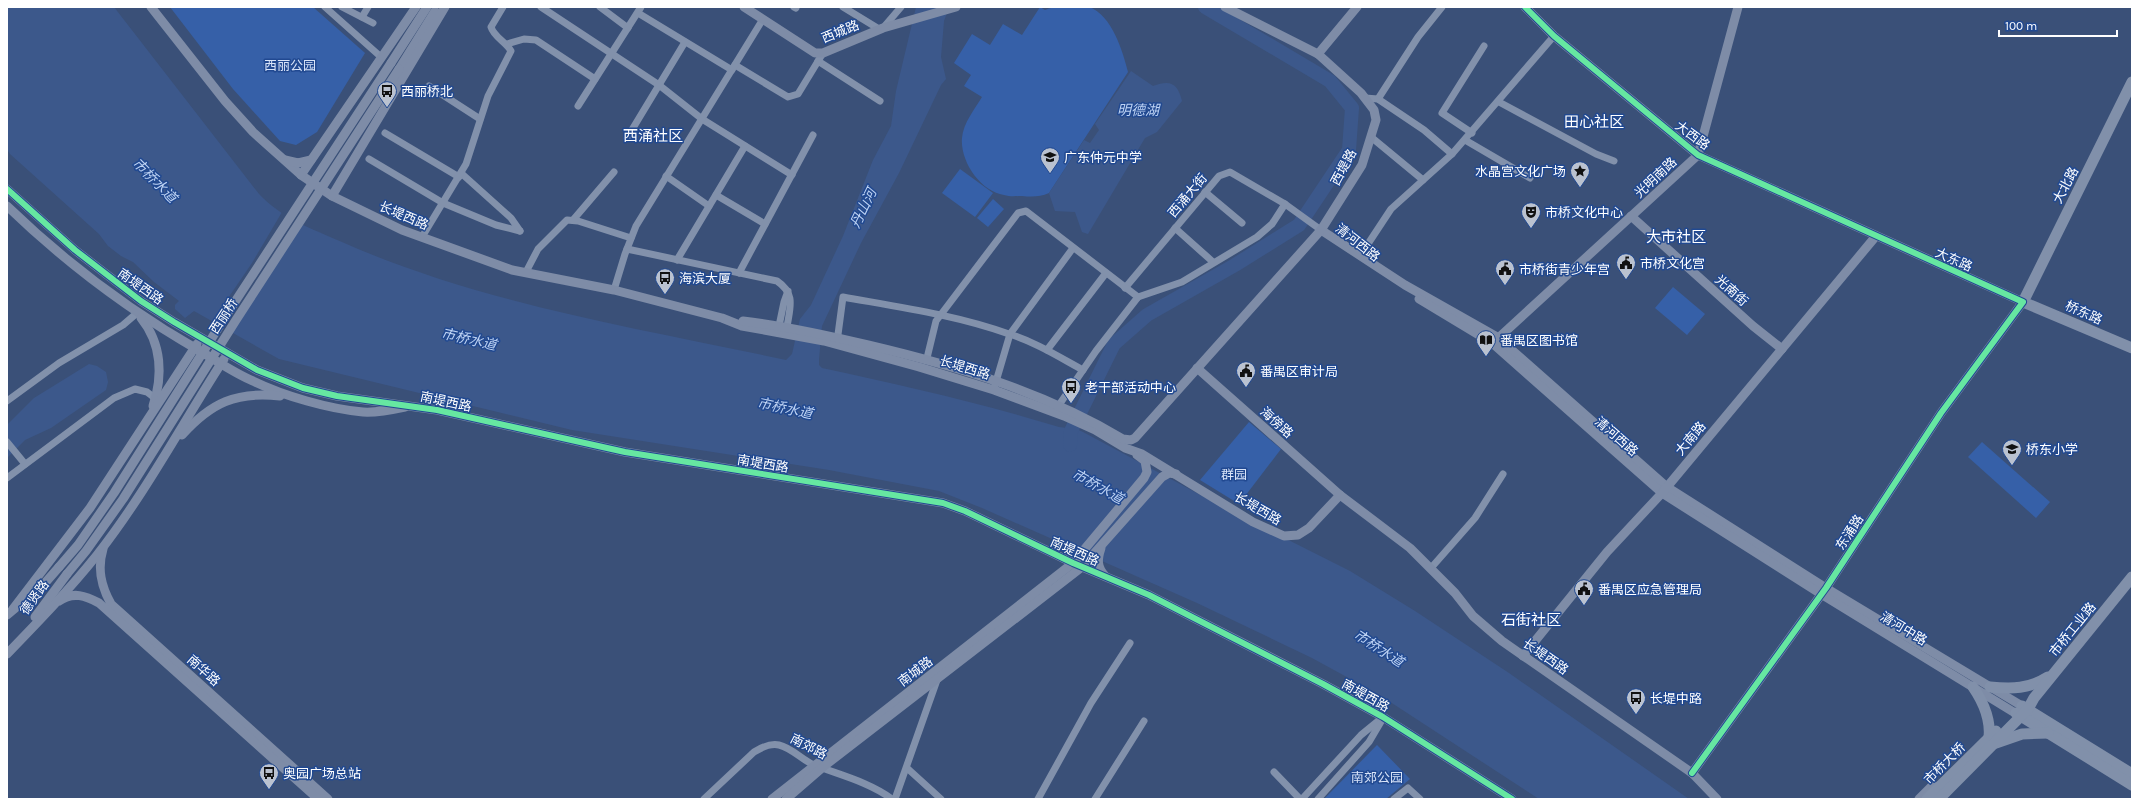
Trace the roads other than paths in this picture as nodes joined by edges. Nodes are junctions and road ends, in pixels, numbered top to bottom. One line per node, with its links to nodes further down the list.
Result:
1 (151, 7): 59 (street, 长堤西路)
2 (324, 7): 34 (street)
3 (342, 7): 22 (street)
4 (368, 7): 22 (street)
5 (416, 7): 34 (street)
6 (427, 7): 137 (street, 西丽桥, bridge)
7 (438, 7): 139 (street, 西丽桥, bridge)
8 (445, 7): 72 (street)
9 (503, 7): 29 (street)
10 (541, 7): 31 (street)
11 (600, 7): 25 (street)
12 (744, 7): 23 (street, 西城路)
13 (843, 7): 26 (street)
14 (901, 7): 26 (street)
15 (956, 7): 26 (street, 西城路)
16 (1225, 7): 33 (street, 西堤路)
17 (1357, 7): 33 (street)
18 (1442, 7): 43 (street)
19 (1525, 7): 27 (street, 大西路)
20 (1738, 7): 57 (street)
21 (640, 10): 25 (street); 28 (street)
22 (362, 17): 24 (street)
23 (763, 19): 32 (street, 西城路); 36 (street)
24 (374, 23)
25 (628, 28): 31 (street)
26 (881, 29): 32 (street, 西城路)
27 (1554, 36): 45 (street); 57 (street, 大西路)
28 (685, 42): 36 (street); 39 (street)
29 (507, 44): 37 (street); 48 (street)
30 (1484, 46): 50 (street)
31 (612, 53): 37 (street); 39 (street)
32 (823, 53): 35 (street)
33 (1318, 54): 42 (street, 西堤路)
34 (382, 57): 60 (street)
35 (818, 61): 36 (street); 44 (street)
36 (733, 67): 47 (street)
37 (595, 79): 46 (street)
38 (2132, 82): 41 (main road, 大北路)
39 (659, 85): 47 (street); 53 (street)
40 (429, 86): 48 (street)
41 (2129, 95): 97 (main road, 大北路)
42 (1365, 98): 43 (street); 52 (street, 西堤路)
43 (1378, 99): 56 (street)
44 (880, 101)
45 (1499, 102): 50 (street); 61 (street)
46 (578, 106)
47 (702, 119): 55 (street); 66 (street)
48 (480, 120): 65 (street)
49 (385, 133): 65 (street)
50 (1472, 133): 54 (street)
51 (813, 135): 63 (street)
52 (1371, 137): 68 (street); 82 (street, 西堤路)
53 (627, 138)
54 (1465, 140): 56 (street); 67 (street)
55 (745, 146): 63 (street); 71 (street)
56 (1452, 154): 68 (street)
57 (1698, 155): 77 (street, 光明南路); 83 (street, 大西路)
58 (369, 159): 73 (street)
59 (285, 160): 60 (street); 64 (street, 长堤西路)
60 (311, 160): 64 (street)
61 (1614, 161)
62 (614, 172): 78 (street)
63 (792, 174): 80 (street)
64 (301, 175): 72 (street, 长堤西路)
65 (460, 175): 73 (street); 73 (street)
66 (666, 176): 76 (street); 85 (street)
67 (1530, 178)
68 (1423, 180): 88 (street)
69 (7, 189): 103 (street, 南堤西路)
70 (1205, 192): 74 (street, 西涌大街); 79 (street); 81 (street, 西涌大街)
71 (716, 195): 76 (street); 80 (street)
72 (332, 196): 84 (street, 长堤西路)
73 (442, 203): 84 (street)
74 (1285, 204): 82 (street, 西涌大街); 90 (street)
75 (7, 206): 98 (street, 南堤西路)
76 (709, 206): 89 (street)
77 (1632, 216): 105 (street, 光明南路); 108 (street, 光南街)
78 (573, 220): 85 (street); 91 (street)
79 (1242, 223)
80 (766, 224): 92 (street)
81 (1175, 228): 90 (street); 94 (street, 西涌大街)
82 (1322, 230): 88 (street, 清河西路); 105 (street, 清河西路); 113 (street, 西堤路)
83 (1876, 236): 97 (street, 大东路); 108 (street, 大南路)
84 (422, 237): 91 (street, 长堤西路)
85 (631, 238): 87 (street)
86 (1073, 248): 93 (street); 99 (street); 102 (street)
87 (627, 249): 89 (street); 95 (street)
88 (1360, 256): 105 (street, 清河西路)
89 (677, 260): 92 (street)
90 (1213, 262): 96 (street)
91 (526, 272): 95 (street, 长堤西路)
92 (739, 273): 101 (street)
93 (1106, 273): 94 (street); 109 (street)
94 (1125, 288): 96 (street)
95 (614, 290): 100 (street, 长堤西路)
96 (1138, 297): 114 (street)
97 (2023, 302): 107 (main road, 桥东路); 142 (street, 东涌路)
98 (136, 312): 106 (street, 南堤西路); 117 (street); 118 (street)
99 (940, 314): 102 (street); 104 (street); 111 (street)
100 (722, 318): 101 (street, 长堤西路); 101 (street, 长堤西路)
101 (787, 329): 104 (street, 长堤西路)
102 (1010, 334): 109 (street); 115 (street)
103 (200, 338): 106 (street); 110 (street, 南堤西路)
104 (837, 340): 111 (street, 长堤西路); 115 (street, 长堤西路)
105 (1495, 340): 131 (street, 清河西路)
106 (194, 348): 112 (street, 南堤西路); 121 (street)
107 (2132, 348)
108 (1782, 349): 131 (street, 大南路)
109 (1047, 350): 114 (street)
110 (228, 353): 112 (street); 119 (street, 南堤西路)
111 (927, 358): 115 (street, 长堤西路)
112 (221, 364): 116 (street, 南堤西路); 125 (street)
113 (1197, 368): 123 (street, 西堤路); 132 (street, 海傍路)
114 (1083, 370): 120 (street)
115 (995, 385): 120 (street, 长堤西路)
116 (298, 398): 119 (street, 南堤西路); 125 (street)
117 (156, 399): 121 (street); 127 (street)
118 (7, 401)
119 (414, 406): 135 (street, 南堤西路)
120 (1064, 410): 122 (street, 长堤西路)
121 (148, 421): 144 (street)
122 (1096, 427): 123 (street, 长堤西路); 126 (street, 长堤西路)
123 (1141, 432): 126 (street, 南城路)
124 (7, 442): 127 (street)
125 (166, 452): 133 (street)
126 (1144, 458): 128 (street, 长堤西路); 135 (street, 南城路)
127 (25, 464): 130 (street)
128 (1178, 474): 132 (street, 长堤西路); 134 (street, 南城路)
129 (1502, 474): 138 (street)
130 (7, 478)
131 (1664, 490): 142 (street, 清河中路); 147 (street, 大南路)
132 (1340, 495): 138 (street, 长堤西路)
133 (106, 542): 143 (street); 165 (street, 南华路)
134 (1103, 543): 136 (street, 南城路); 140 (street)
135 (1073, 563): 136 (street, 南堤西路); 157 (street, 南城路)
136 (1085, 564): 140 (street, 南堤西路); 149 (street, 南城路)
137 (59, 567): 144 (street, 德贤路)
138 (1431, 568): 147 (street, 长堤西路)
139 (67, 574): 146 (street, 德贤路)
140 (1106, 576): 153 (street, 南堤西路)
141 (2132, 577): 148 (main road, 市桥工业路)
142 (1823, 591): 150 (street, 清河中路); 151 (street, 清河中路); 161 (street, 东涌路)
143 (52, 606): 146 (street); 164 (street, 南华路)
144 (10, 612)
145 (1130, 643): 171 (street)
146 (7, 654)
147 (1523, 656): 161 (street, 长堤西路)
148 (2053, 673): 151 (main road); 152 (main road, 市桥工业路)
149 (937, 680): 158 (street, 南城路); 159 (street)
150 (1974, 687): 152 (street, 清河中路); 156 (main road)
151 (1990, 687): 152 (street, 清河中路)
152 (2021, 711): 155 (main road, 清河中路); 156 (main road, 市桥工业路); 162 (main road, 清河中路)
153 (1383, 717): 173 (street); 174 (street); 177 (street, 南堤西路)
154 (1144, 721): 172 (street)
155 (2048, 733): 156 (main road); 163 (main road, 清河中路)
156 (1988, 745): 179 (street); 180 (main road, 市桥大桥); 181 (main road, 市桥大桥); 182 (street)
157 (813, 765): 158 (street, 南郊路); 166 (street, 南郊路); 167 (street, 南城路)
158 (823, 767): 168 (street, 南城路); 169 (street, 南郊路)
159 (907, 768): 169 (street); 170 (street)
160 (1274, 772): 173 (street)
161 (1692, 773): 178 (street, 长堤西路)
162 (2132, 774)
163 (2132, 785)
164 (318, 799)
165 (328, 799)
166 (704, 799)
167 (772, 799)
168 (786, 799)
169 (894, 799)
170 (941, 799)
171 (1038, 799)
172 (1095, 799)
173 (1301, 799)
174 (1318, 799)
175 (1394, 799): 176 (street)
176 (1420, 799)
177 (1510, 799)
178 (1718, 799)
179 (1919, 799)
180 (1927, 799)
181 (1939, 799)
182 (1945, 799)

